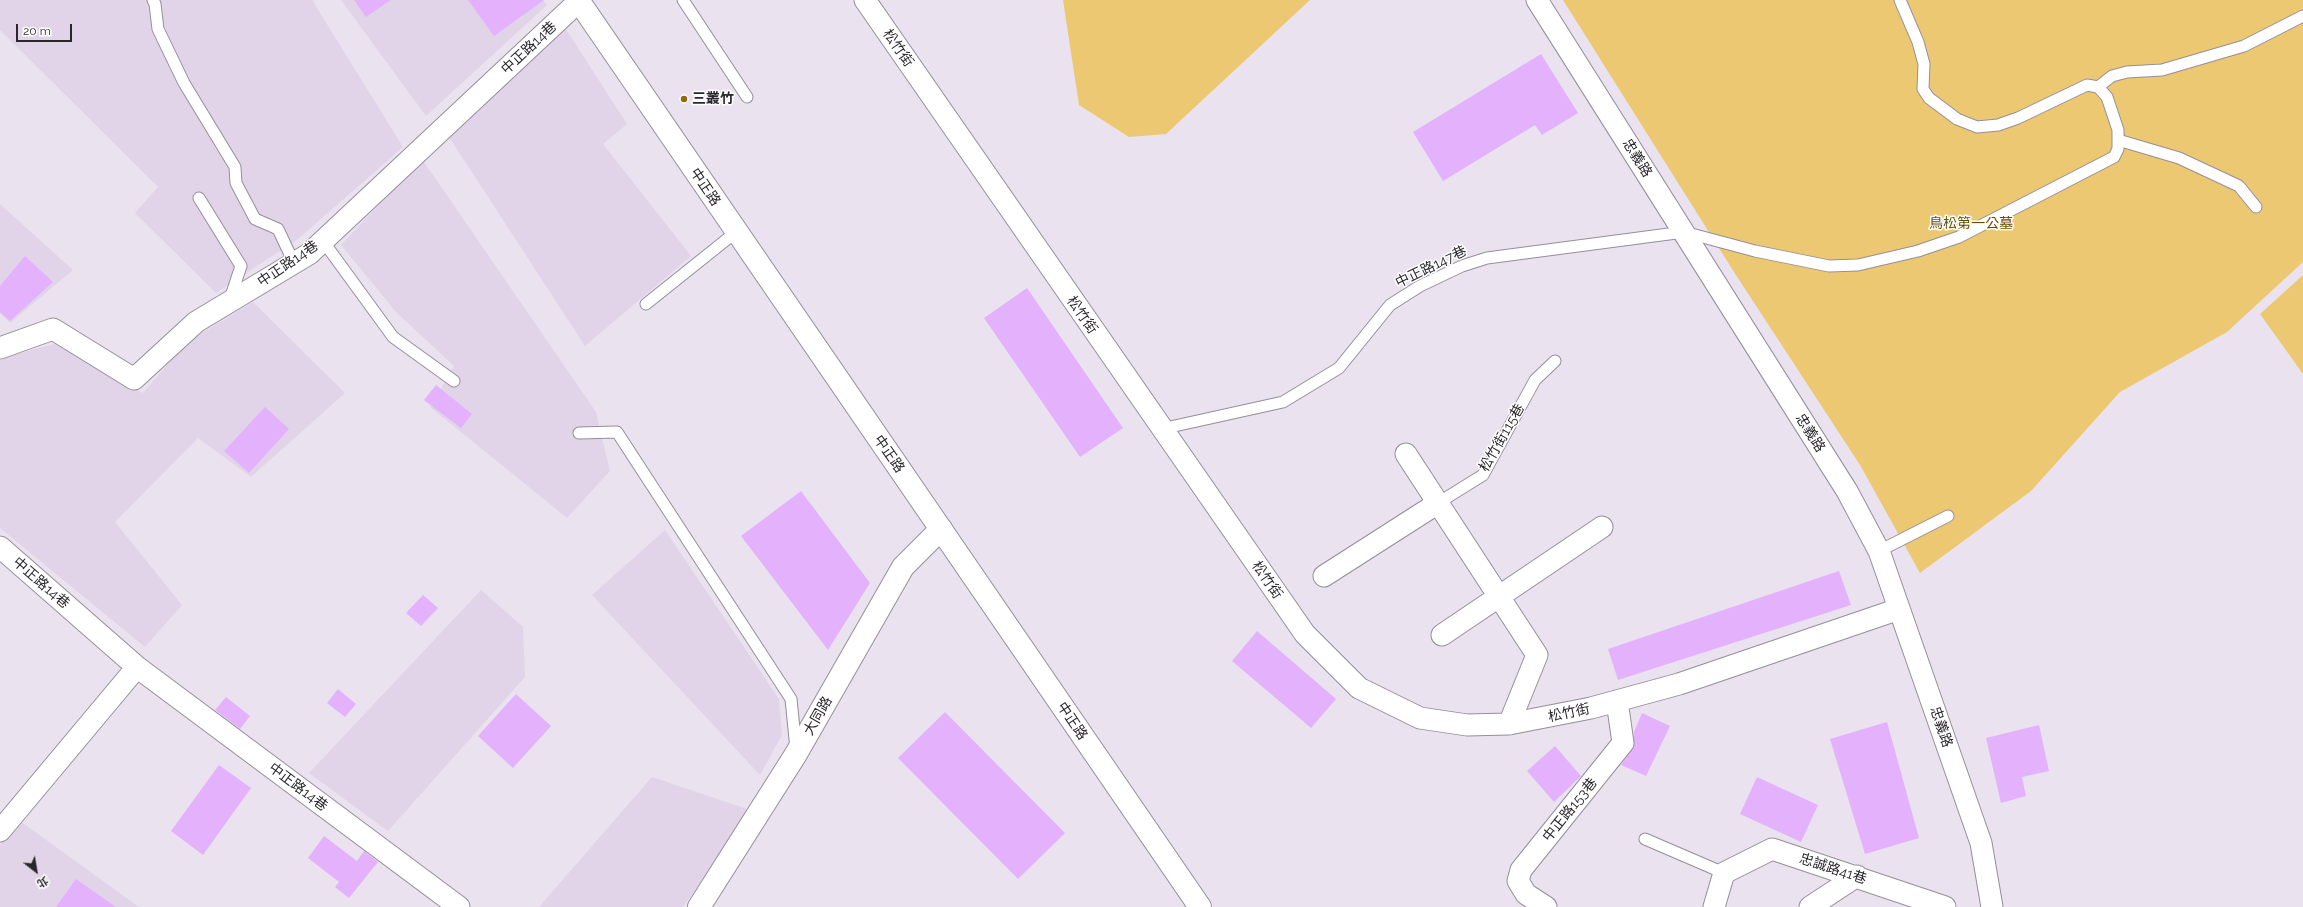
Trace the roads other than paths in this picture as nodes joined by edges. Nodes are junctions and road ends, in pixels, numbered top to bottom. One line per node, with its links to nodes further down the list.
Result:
1 (153, 0): 16 (lane)
2 (683, 0): 9 (lane)
3 (865, 0): 22 (street, 松竹街)
4 (1537, 0): 14 (street, 忠義路)
5 (1900, 0): 8 (lane)
6 (578, 1): 13 (main road, 中正路); 15 (street, 中正路14巷)
7 (2303, 16): 8 (lane)
8 (2098, 87): 10 (lane)
9 (747, 97)
10 (2118, 140): 12 (lane); 14 (lane)
11 (199, 198): 17 (lane)
12 (2256, 207)
13 (736, 232): 18 (lane); 28 (main road, 中正路)
14 (1684, 232): 22 (lane, 中正路147巷); 30 (street, 忠義路)
15 (323, 241): 16 (street, 中正路14巷); 21 (lane)
16 (294, 263): 17 (street, 中正路14巷)
17 (229, 302): 19 (street, 中正路14巷)
18 (646, 304)
19 (0, 348)
20 (1555, 361): 25 (lane, 松竹街115巷)
21 (454, 381)
22 (1161, 429): 37 (street, 松竹街)
23 (579, 434): 38 (lane)
24 (1406, 454): 25 (street)
25 (1438, 503): 31 (street, 松竹街115巷); 32 (street)
26 (1948, 516): 30 (lane)
27 (1602, 527): 32 (street)
28 (941, 529): 38 (main road, 大同路); 45 (main road, 中正路)
29 (0, 547): 35 (street, 中正路14巷)
30 (1879, 551): 33 (street, 忠義路)
31 (1324, 576)
32 (1500, 595): 34 (street); 37 (street)
33 (1899, 609): 36 (street, 松竹街); 50 (street, 忠義路)
34 (1442, 635)
35 (137, 667): 39 (street); 43 (street, 中正路14巷)
36 (1617, 701): 37 (street, 松竹街); 46 (street, 中正路153巷)
37 (1508, 724)
38 (796, 754): 44 (main road, 大同路)
39 (0, 831)
40 (1645, 839): 41 (lane)
41 (1724, 873): 42 (street, 忠誠路41巷); 47 (street)
42 (1857, 876): 48 (street); 49 (street, 忠誠路41巷)
43 (459, 907)
44 (699, 907)
45 (1200, 907)
46 (1546, 907)
47 (1714, 907)
48 (1810, 907)
49 (1945, 907)
50 (1992, 907)

